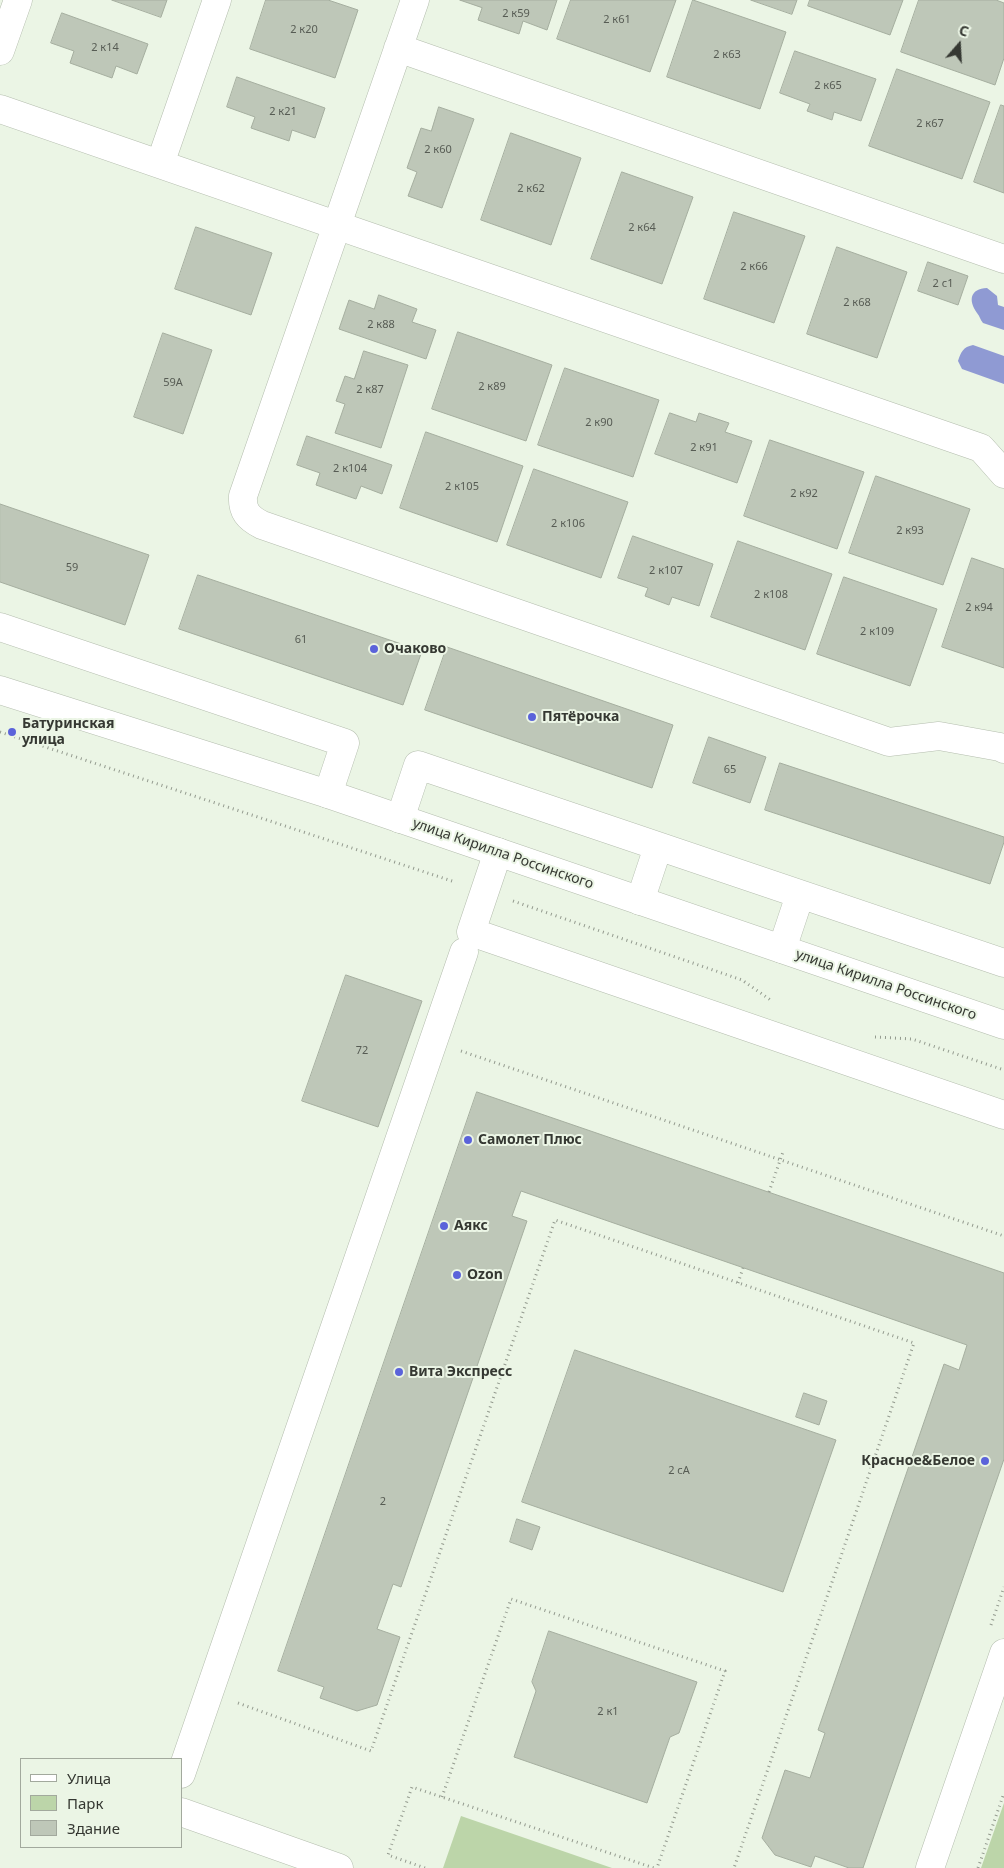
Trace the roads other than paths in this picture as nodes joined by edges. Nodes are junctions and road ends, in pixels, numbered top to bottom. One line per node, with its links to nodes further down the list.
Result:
1 (18, 0): 5 (main road)
2 (217, 0): 7 (main road)
3 (415, 0): 4 (main road)
4 (398, 48): 8 (main road); 9 (main road)
5 (0, 51)
6 (0, 109): 7 (main road)
7 (160, 164): 8 (main road)
8 (337, 225): 10 (main road); 13 (main road)
9 (1004, 259)
10 (1004, 474)
11 (0, 627): 14 (main road)
12 (0, 690): 14 (main road, улица Кирилла Россинского)
13 (1004, 749)
14 (328, 794): 15 (main road, улица Кирилла Россинского)
15 (400, 819): 16 (main road); 17 (main road, улица Кирилла Россинского)
16 (658, 847): 18 (main road); 19 (main road)
17 (498, 852): 19 (main road, улица Кирилла Россинского); 24 (main road)
18 (800, 895): 20 (main road); 22 (main road)
19 (640, 901): 20 (main road, улица Кирилла Россинского)
20 (782, 949): 23 (main road, улица Кирилла Россинского)
21 (464, 952): 26 (main road)
22 (1004, 964)
23 (1004, 1025)
24 (1004, 1115)
25 (1004, 1653): 29 (main road)
26 (182, 1771)
27 (182, 1812): 28 (main road)
28 (338, 1868)
29 (930, 1868)

